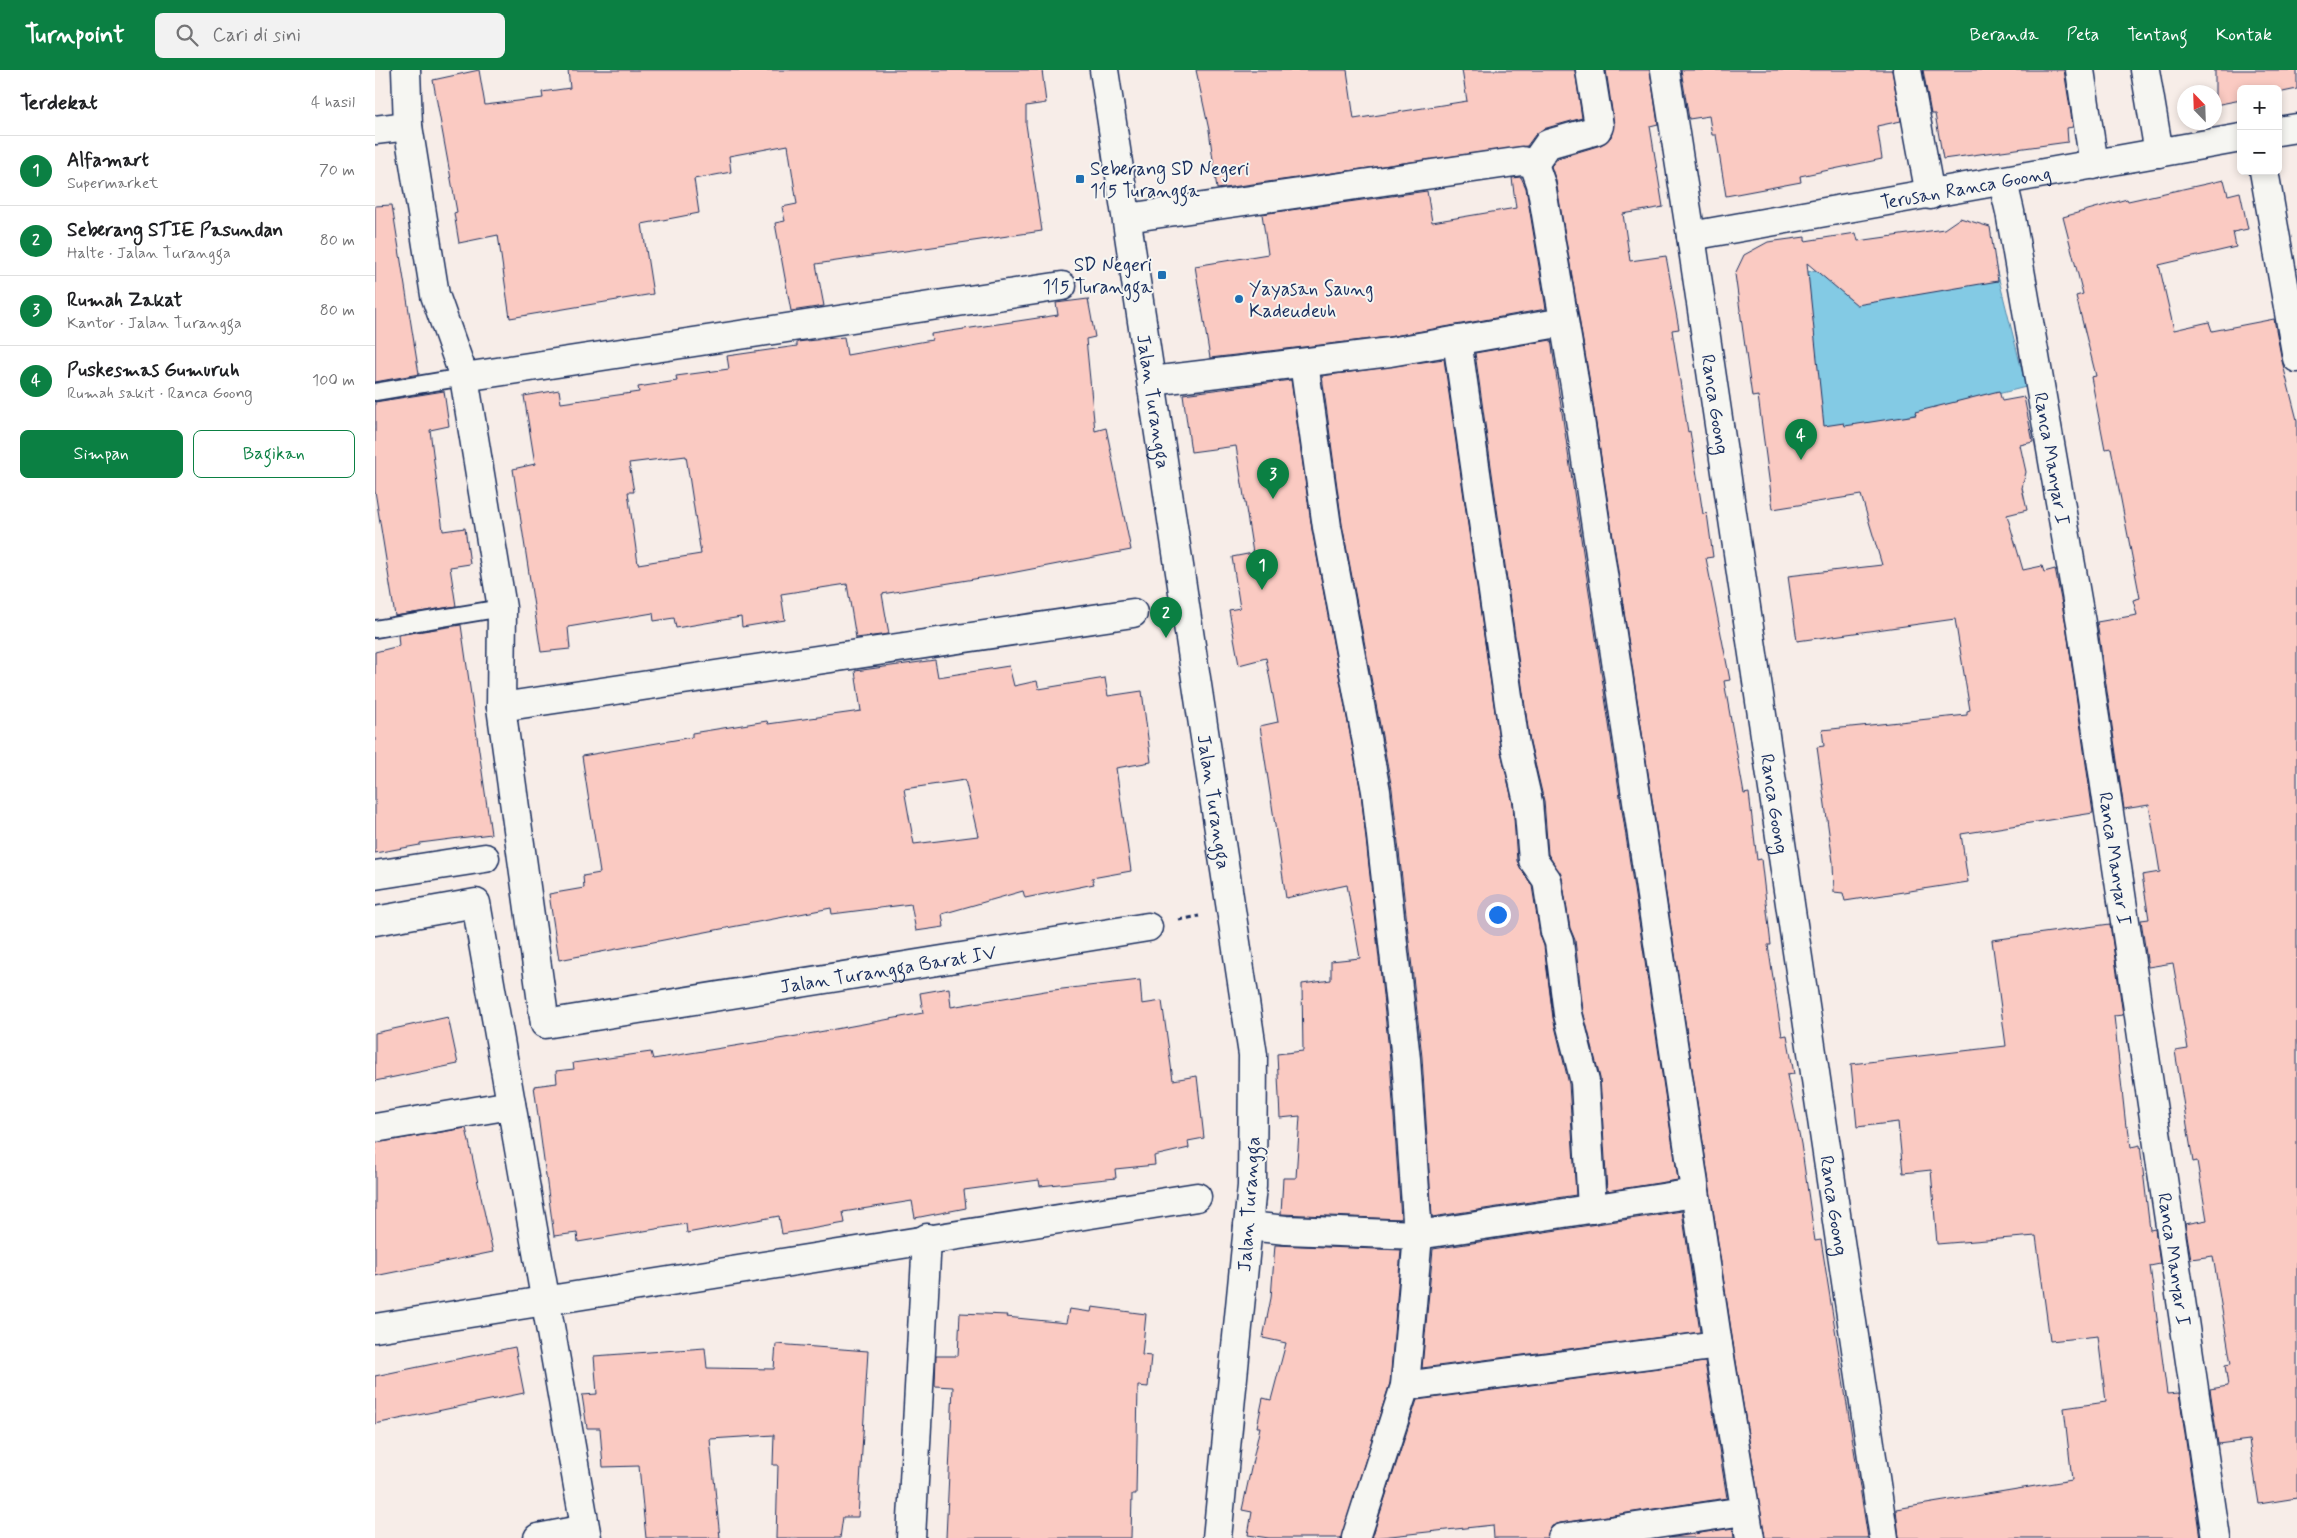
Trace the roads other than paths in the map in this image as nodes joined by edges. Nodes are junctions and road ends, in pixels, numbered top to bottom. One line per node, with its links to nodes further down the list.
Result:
1 (406, 70): 8 (street)
2 (1104, 70): 19 (street, Jalan Turangga)
3 (1590, 70): 14 (street)
4 (1665, 70): 20 (street, Ranca Goong)
5 (1907, 70): 18 (street)
6 (2080, 70): 15 (street)
7 (2145, 70): 13 (street)
8 (408, 126): 10 (street); 26 (street)
9 (2297, 128): 11 (street)
10 (375, 130)
11 (2282, 130)
12 (2237, 139): 13 (street, Terusan Ranca Goong)
13 (2159, 153): 15 (street, Terusan Ranca Goong)
14 (1534, 164): 19 (street); 22 (street)
15 (2094, 165): 17 (street, Terusan Ranca Goong)
16 (2265, 175): 24 (street)
17 (2003, 182): 18 (street, Terusan Ranca Goong); 58 (street, Ranca Manyar I)
18 (1930, 195): 20 (street, Terusan Ranca Goong)
19 (1127, 218): 27 (street, Jalan Turangga)
20 (1691, 236): 57 (street, Ranca Goong)
21 (1062, 286): 26 (street)
22 (1564, 322): 23 (street); 39 (street)
23 (1457, 340): 25 (street); 41 (street)
24 (2297, 358)
25 (1304, 364): 27 (street); 43 (street)
26 (463, 377): 28 (lane); 29 (street)
27 (1153, 381): 42 (street, Jalan Turangga)
28 (375, 392)
29 (502, 608): 31 (lane); 32 (street)
30 (1133, 613): 32 (street)
31 (375, 630)
32 (501, 707): 36 (street, Jalan Turangga Barat IV)
33 (485, 858): 34 (street)
34 (375, 875)
35 (375, 921): 37 (street)
36 (1148, 927)
37 (511, 1105): 38 (street); 45 (street)
38 (375, 1128)
39 (1695, 1193): 41 (street); 47 (street)
40 (1197, 1197): 44 (street)
41 (1592, 1209): 43 (street)
42 (1249, 1226): 43 (street); 53 (street, Jalan Turangga)
43 (1418, 1235): 48 (street)
44 (927, 1238): 45 (street); 52 (street)
45 (545, 1300): 46 (street); 50 (street)
46 (375, 1328)
47 (1718, 1345): 48 (street); 49 (street)
48 (1405, 1386): 54 (street)
49 (1745, 1511): 55 (street); 56 (street)
50 (586, 1533): 51 (street)
51 (539, 1538)
52 (911, 1538)
53 (1217, 1538)
54 (1356, 1538)
55 (1562, 1538)
56 (1750, 1538)
57 (1884, 1538)
58 (2216, 1538)

